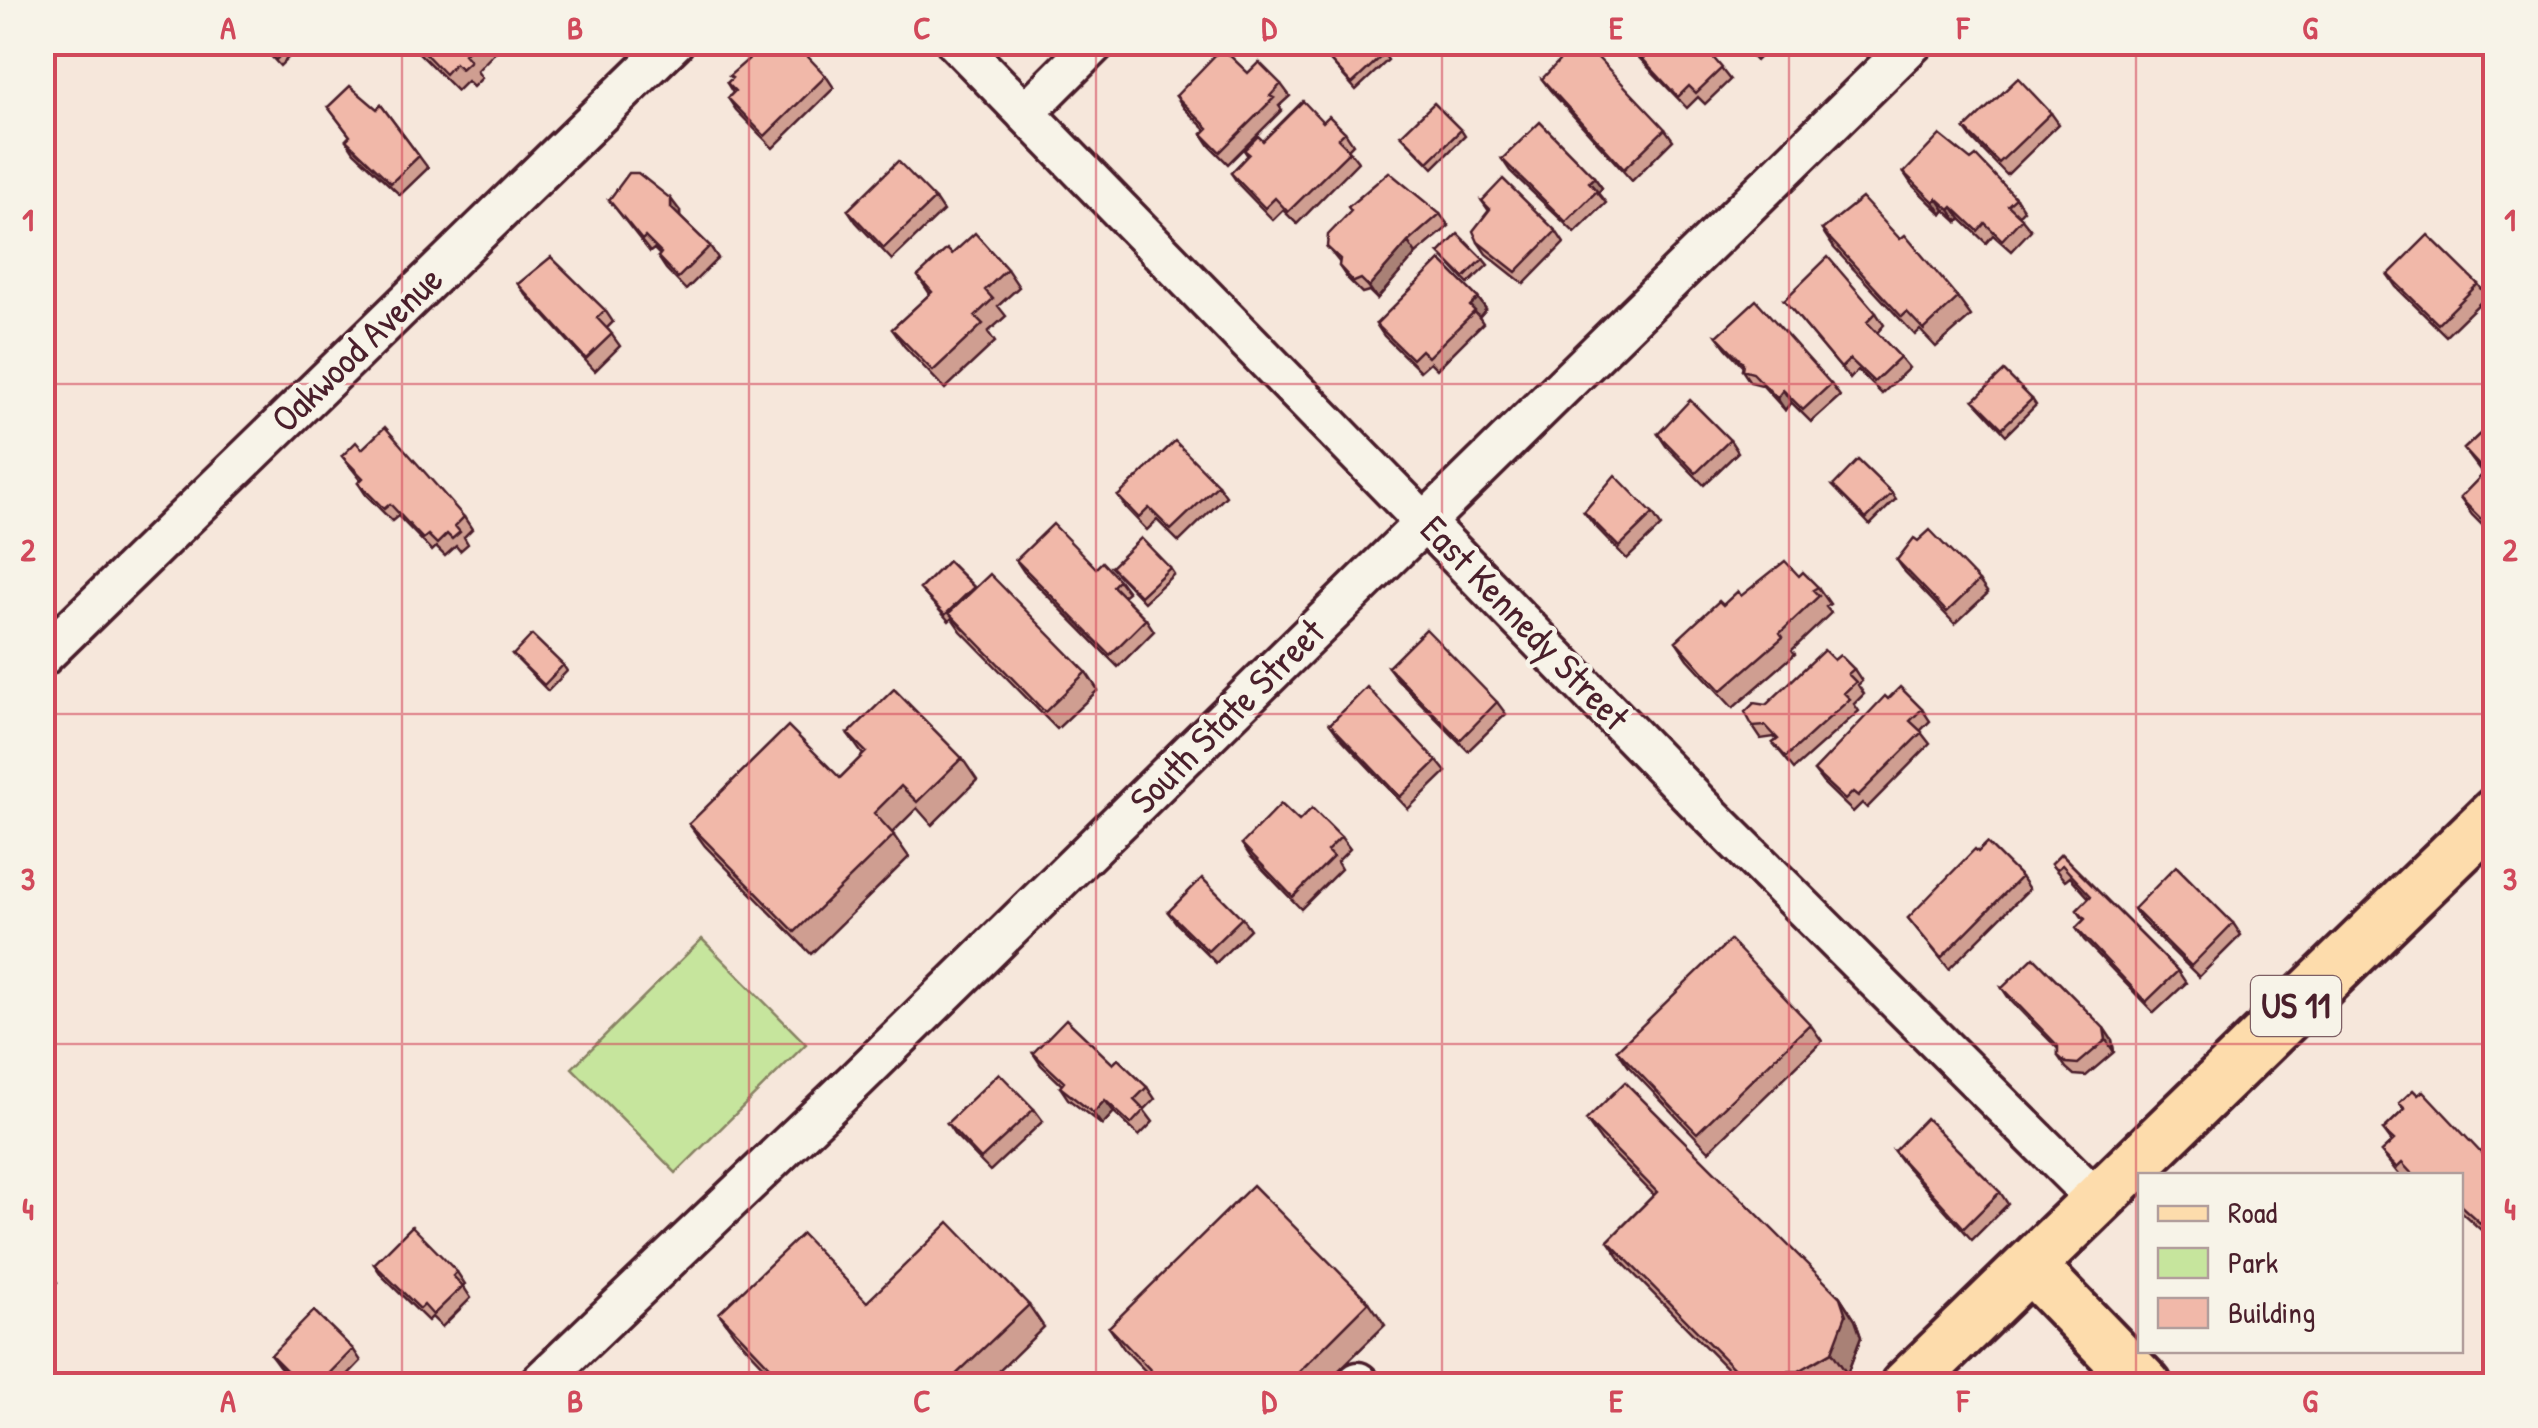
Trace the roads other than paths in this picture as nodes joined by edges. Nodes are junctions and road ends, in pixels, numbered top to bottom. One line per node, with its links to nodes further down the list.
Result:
1 (674, 42): 7 (street, Oakwood Avenue)
2 (956, 42): 5 (street, East Kennedy Street)
3 (1096, 42): 5 (street)
4 (1914, 42): 6 (street, South State Street)
5 (1025, 113): 6 (street, East Kennedy Street)
6 (1426, 520): 9 (street, East Kennedy Street); 11 (street, South State Street)
7 (42, 657)
8 (2496, 812): 9 (main road, US 11)
9 (2097, 1200): 10 (main road, US 11)
10 (2030, 1266): 12 (main road, US 11); 13 (main road)
11 (536, 1386)
12 (1906, 1386)
13 (2146, 1386)

